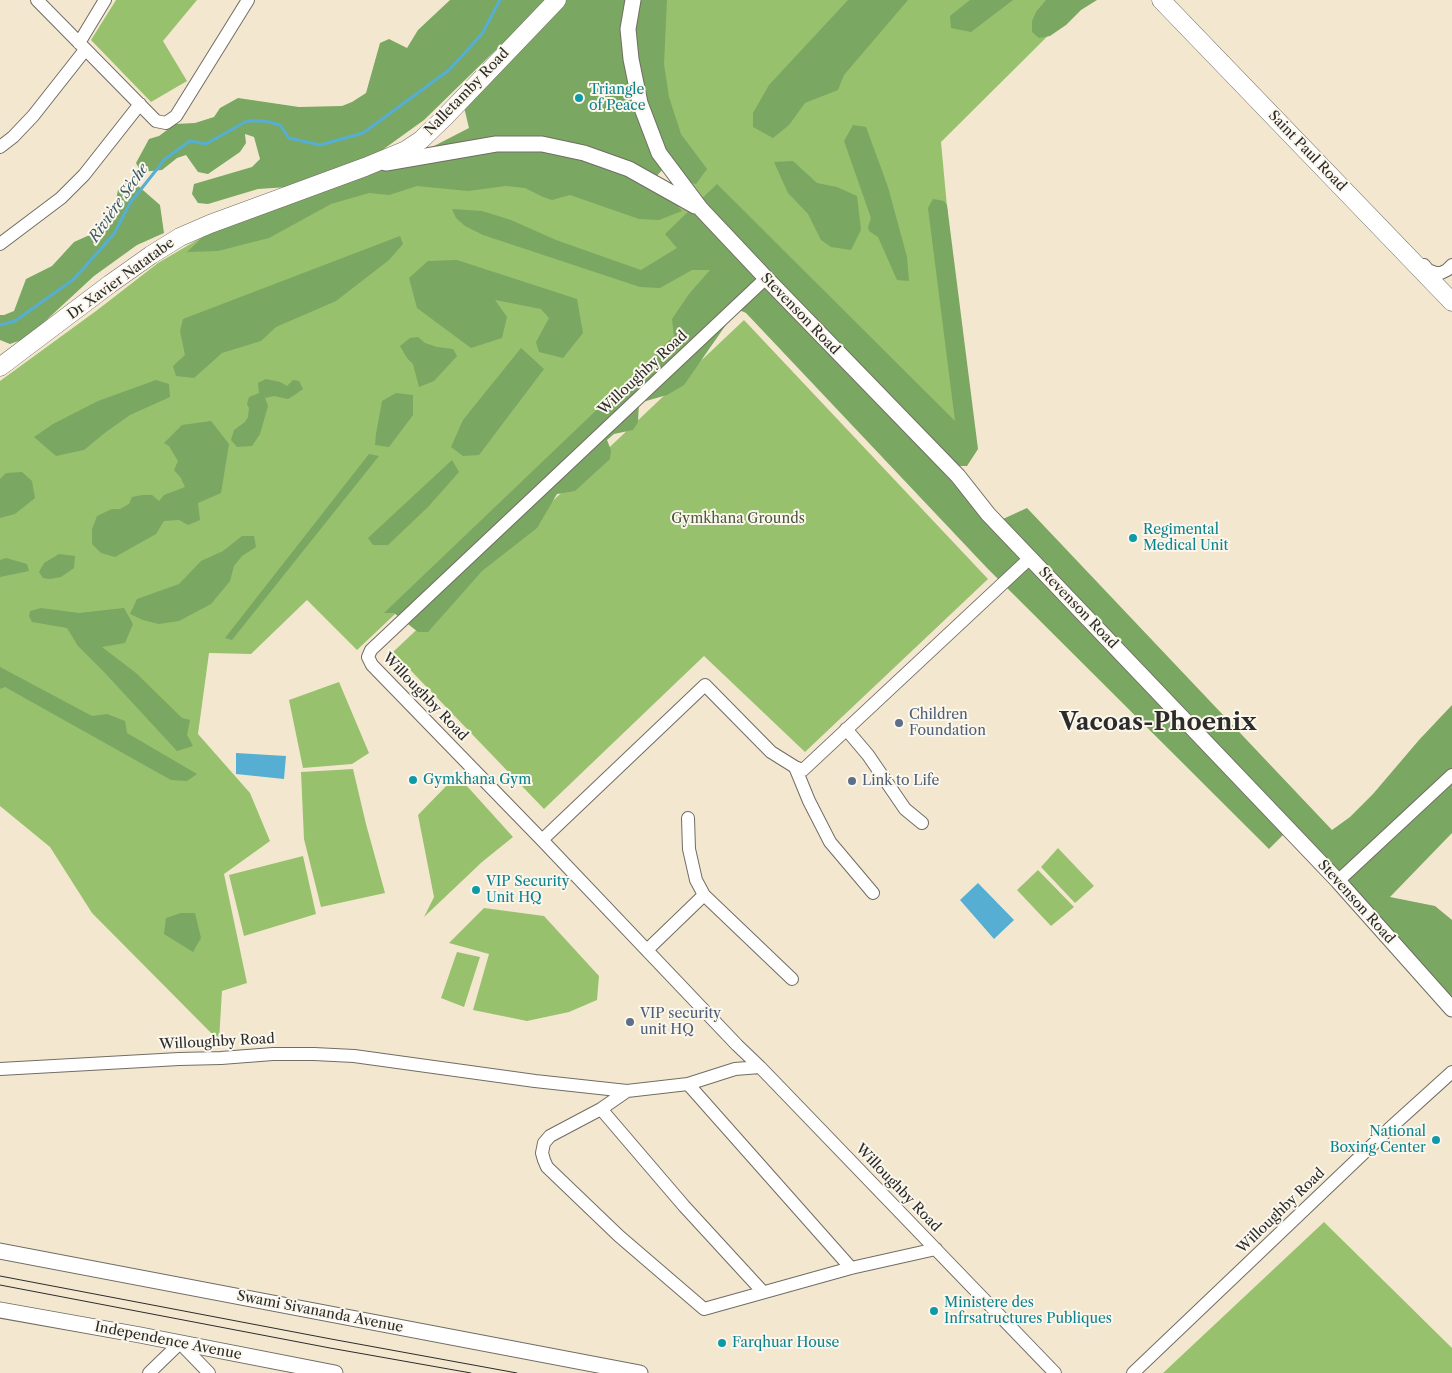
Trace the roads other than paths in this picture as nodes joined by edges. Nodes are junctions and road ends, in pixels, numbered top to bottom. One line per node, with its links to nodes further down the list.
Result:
1 (37, 0): 7 (street)
2 (105, 0): 7 (street)
3 (248, 0): 8 (street)
4 (557, 0): 10 (main road, Nalletamby Road)
5 (633, 0): 11 (street, Stevenson Road)
6 (1162, 0): 12 (main road, Saint Paul Road)
7 (82, 46): 8 (street); 9 (street)
8 (140, 104): 13 (street)
9 (0, 147)
10 (365, 167): 11 (street, Stevenson Road); 17 (main road, Dr Xavier Natatabe)
11 (701, 209): 15 (street, Stevenson Road)
12 (1383, 229): 14 (street); 16 (main road, Saint Paul Road)
13 (0, 244)
14 (1452, 265)
15 (766, 278): 18 (street, Stevenson Road); 24 (street, Willoughby Road)
16 (1449, 292)
17 (0, 367)
18 (1030, 558): 19 (street); 25 (street, Stevenson Road)
19 (846, 729): 20 (street); 23 (street)
20 (795, 767): 24 (street); 26 (street)
21 (1452, 775): 25 (street)
22 (688, 818): 27 (street)
23 (922, 823)
24 (542, 840): 28 (street, Willoughby Road)
25 (1338, 880): 30 (street, Stevenson Road)
26 (873, 893)
27 (704, 895): 28 (street); 29 (street)
28 (647, 950): 31 (street, Willoughby Road)
29 (792, 978)
30 (1452, 1010)
31 (737, 1045): 32 (street, Willoughby Road); 35 (street)
32 (760, 1067): 35 (street, Willoughby Road); 39 (street, Willoughby Road)
33 (0, 1069): 37 (street, Willoughby Road)
34 (1452, 1072): 50 (street, Willoughby Road)
35 (712, 1077): 36 (street, Willoughby Road)
36 (688, 1084): 37 (street, Willoughby Road); 41 (street)
37 (627, 1091): 38 (street)
38 (600, 1109): 42 (street); 42 (street)
39 (936, 1249): 41 (street); 49 (street, Willoughby Road)
40 (0, 1251): 48 (street, Swami Sivananda Avenue)
41 (850, 1268): 42 (street)
42 (763, 1292)
43 (0, 1310): 44 (street, Independence Avenue)
44 (180, 1343): 45 (street); 46 (street); 47 (street, Independence Avenue)
45 (149, 1373)
46 (209, 1373)
47 (335, 1373)
48 (640, 1373)
49 (1055, 1373)
50 (1133, 1373)

